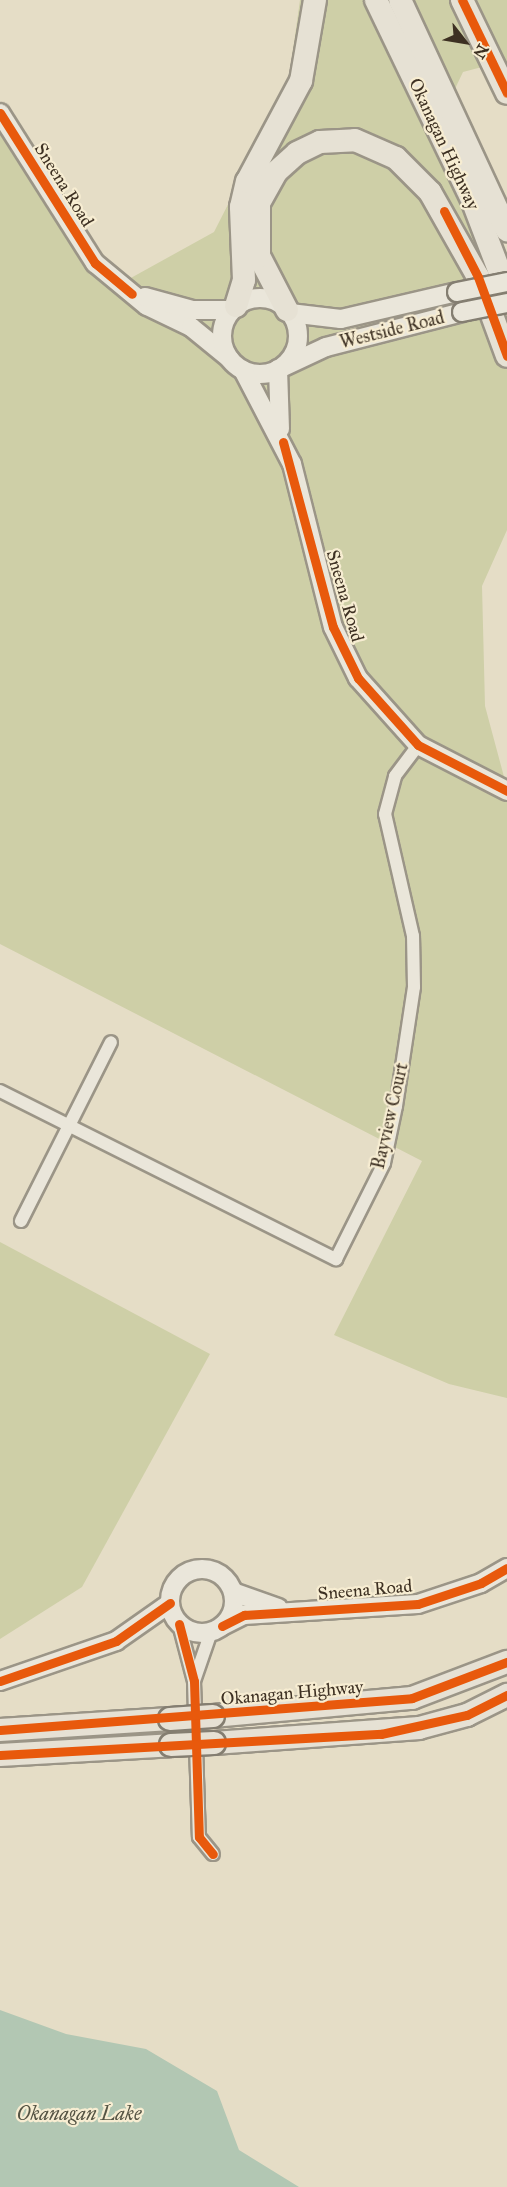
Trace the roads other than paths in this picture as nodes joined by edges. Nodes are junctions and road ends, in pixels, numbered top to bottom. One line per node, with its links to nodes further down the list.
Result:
1 (315, 0): 12 (highway)
2 (376, 0): 9 (highway, Okanagan Highway)
3 (400, 0): 7 (highway, Okanagan Highway)
4 (462, 0): 5 (highway)
5 (507, 93)
6 (0, 113): 10 (street, Sneena Road)
7 (507, 230)
8 (507, 282): 13 (street, Westside Road, bridge)
9 (507, 291)
10 (132, 294): 12 (street, Sneena Road); 15 (street, Sneena Road)
11 (507, 303): 16 (street, Westside Road, bridge)
12 (234, 308): 13 (street); 15 (street)
13 (289, 311): 14 (highway); 16 (street)
14 (507, 356)
15 (229, 358): 17 (street)
16 (279, 368): 17 (street); 18 (street, Sneena Road)
17 (243, 370): 18 (street, Sneena Road)
18 (283, 442): 19 (street, Sneena Road)
19 (418, 745): 20 (street, Sneena Road); 23 (street, Bayview Court)
20 (507, 791)
21 (111, 1041): 23 (street)
22 (0, 1091): 23 (street, Bayview Court)
23 (68, 1126): 24 (street)
24 (21, 1221)
25 (507, 1568): 28 (street, Sneena Road)
26 (233, 1592): 27 (street); 28 (street, Sneena Road); 30 (street)
27 (170, 1604): 29 (street); 32 (street)
28 (297, 1612): 30 (street, Sneena Road)
29 (179, 1624): 30 (street); 33 (street)
30 (216, 1629): 33 (street)
31 (507, 1662): 35 (highway, Okanagan Highway, bridge)
32 (0, 1681)
33 (194, 1681): 37 (street)
34 (507, 1695): 36 (highway, bridge)
35 (0, 1730)
36 (0, 1755)
37 (213, 1854)

